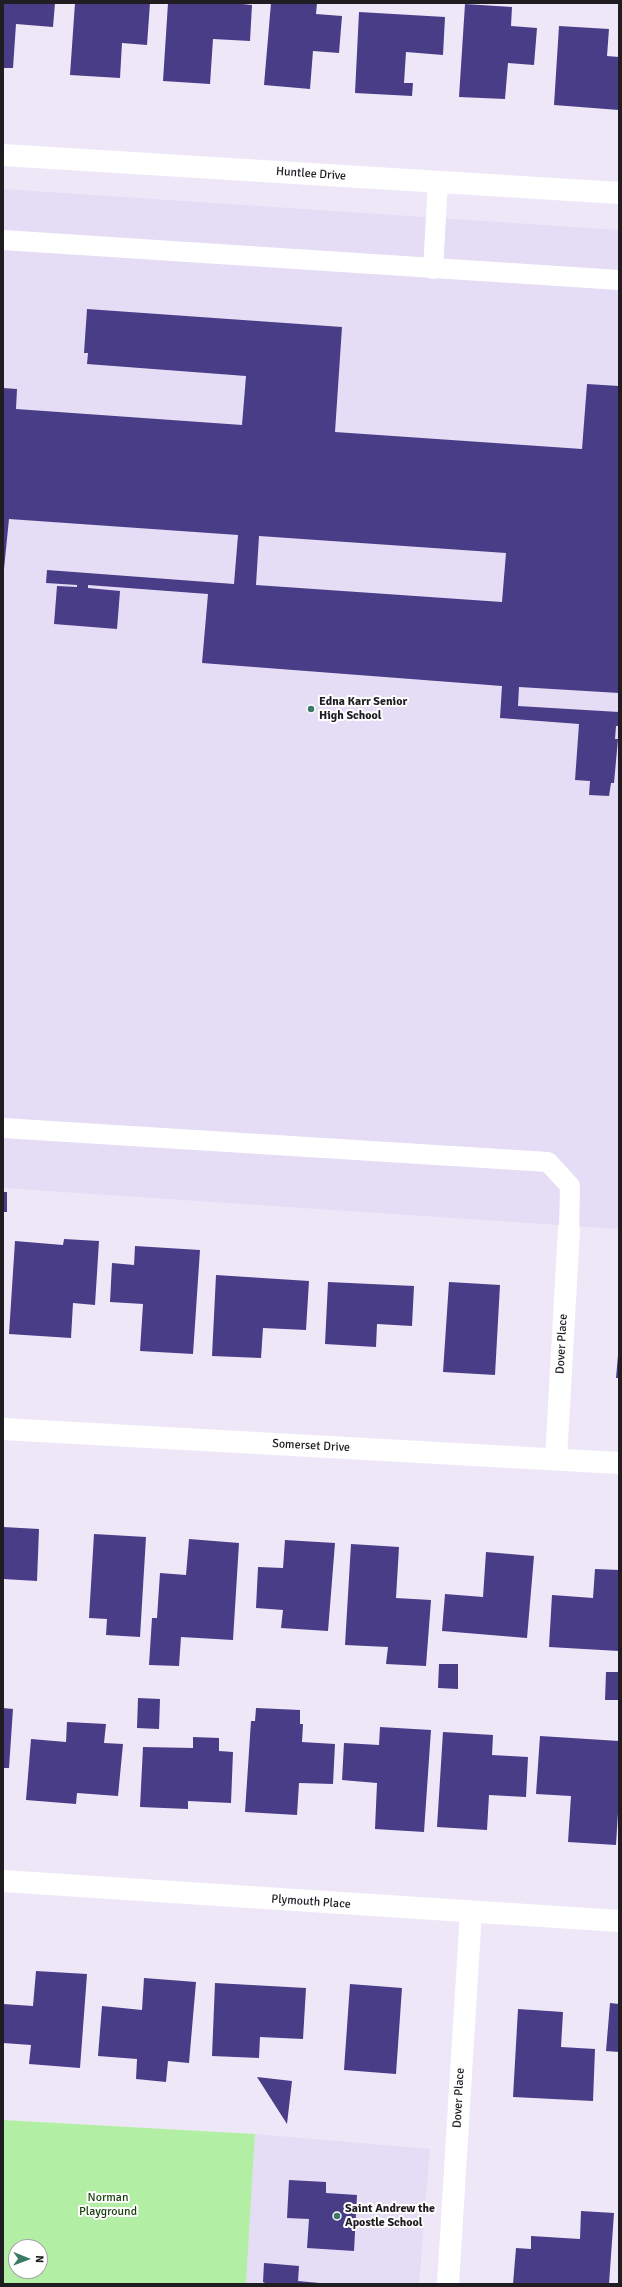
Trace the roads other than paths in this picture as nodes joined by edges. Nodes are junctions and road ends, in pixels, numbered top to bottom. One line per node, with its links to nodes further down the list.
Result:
1 (3, 155): 2 (street, Huntlee Drive)
2 (438, 182): 3 (street, Huntlee Drive); 5 (lane)
3 (619, 193)
4 (3, 240): 5 (lane)
5 (433, 269): 6 (lane)
6 (619, 280)
7 (3, 1128): 8 (lane)
8 (569, 1230): 10 (street, Dover Place)
9 (3, 1429): 10 (street, Somerset Drive)
10 (556, 1459): 11 (street, Somerset Drive)
11 (619, 1463)
12 (3, 1880): 13 (street, Plymouth Place)
13 (471, 1912): 14 (street, Plymouth Place); 15 (street, Dover Place)
14 (619, 1921)
15 (448, 2284)

